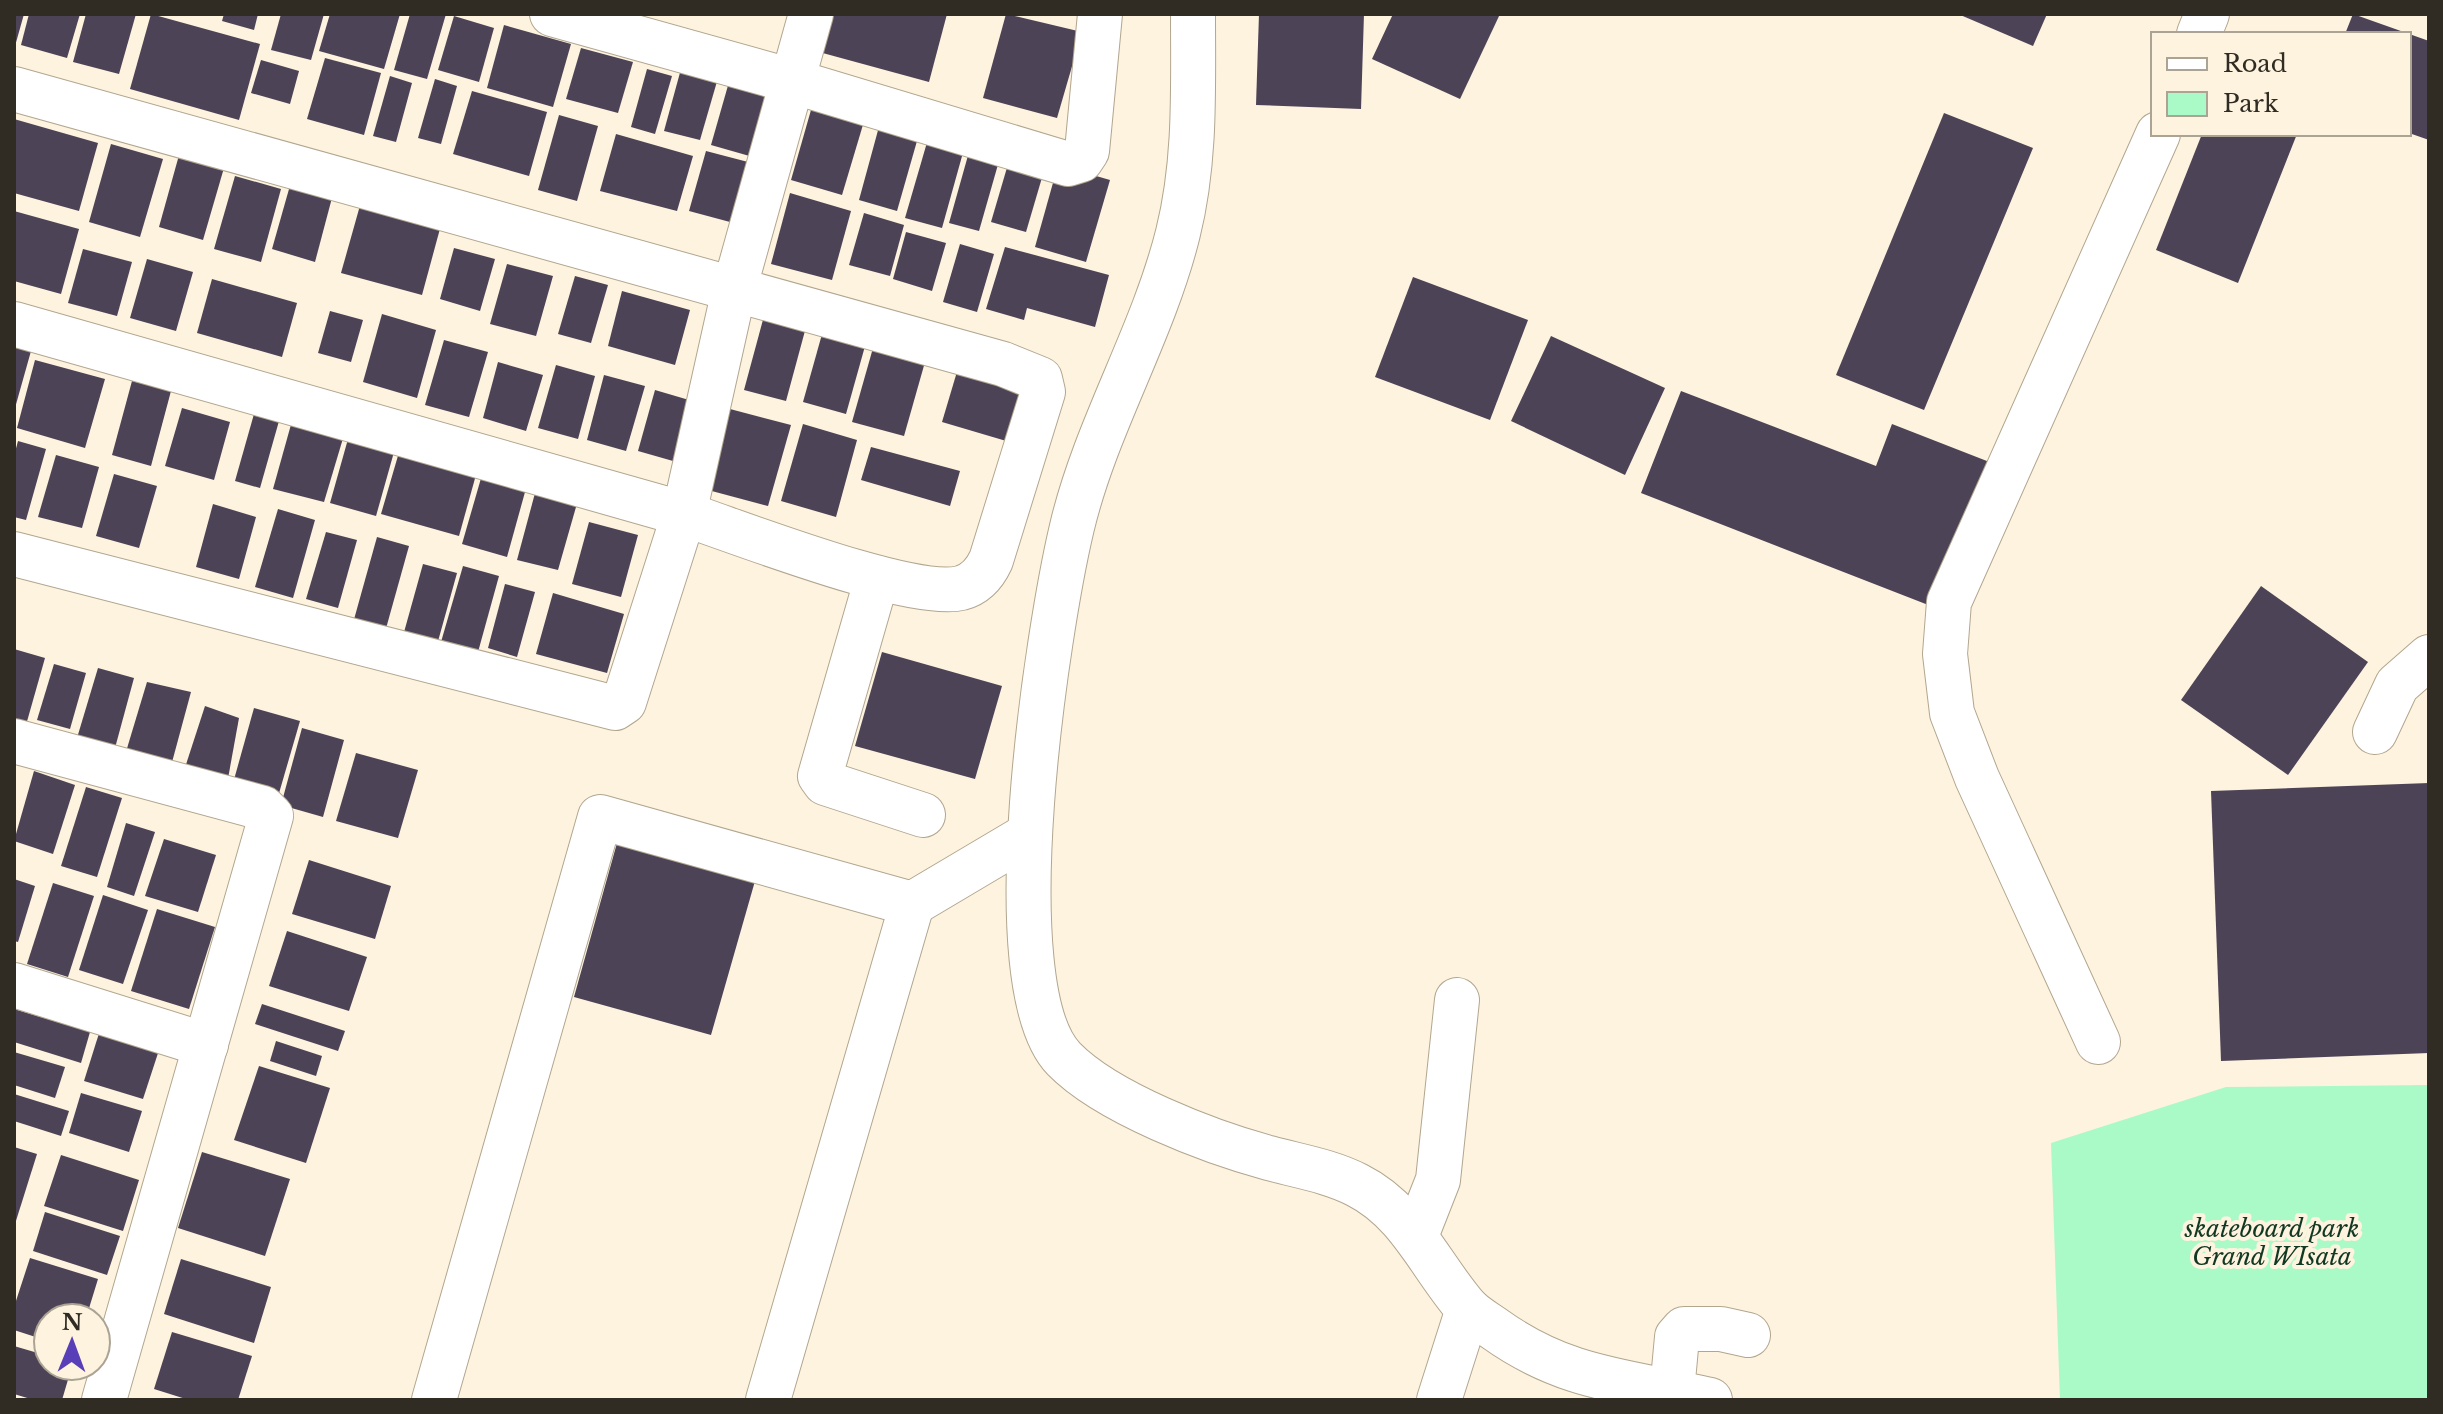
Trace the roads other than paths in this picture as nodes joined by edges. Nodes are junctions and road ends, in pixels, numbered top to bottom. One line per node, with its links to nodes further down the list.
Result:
1 (552, 14): 5 (street)
2 (811, 14): 5 (street)
3 (1100, 14): 5 (street)
4 (1193, 14): 17 (street)
5 (792, 81): 8 (street)
6 (14, 89): 8 (street)
7 (2157, 136): 21 (street)
8 (734, 290): 10 (street); 12 (street)
9 (14, 324): 10 (street)
10 (684, 514): 11 (street); 12 (street)
11 (14, 554)
12 (877, 578): 16 (street)
13 (2429, 657): 14 (street)
14 (2375, 732)
15 (14, 741): 22 (street)
16 (923, 815)
17 (1030, 834): 18 (street); 23 (street)
18 (912, 904): 28 (street); 29 (street)
19 (14, 985): 22 (street)
20 (1457, 1000): 23 (street)
21 (2098, 1042)
22 (206, 1045): 27 (street)
23 (1416, 1236): 24 (street)
24 (1468, 1309): 26 (street); 30 (street)
25 (1748, 1335): 26 (street)
26 (1691, 1396)
27 (104, 1400)
28 (434, 1400)
29 (768, 1400)
30 (1439, 1400)

